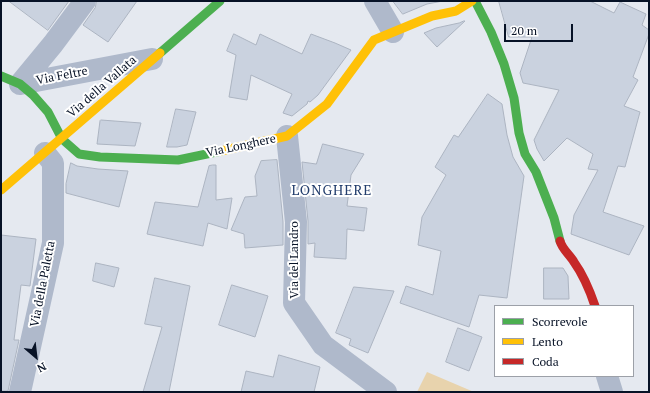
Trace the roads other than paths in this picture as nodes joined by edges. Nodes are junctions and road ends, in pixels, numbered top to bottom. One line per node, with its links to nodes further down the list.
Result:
1 (85, 1): 7 (street)
2 (220, 1): 6 (street, Via della Vallata)
3 (375, 1): 5 (street)
4 (474, 1): 5 (street, Via Longhere); 12 (street, Via Longhere)
5 (393, 32): 8 (street, Via Longhere)
6 (152, 59): 7 (street, Via Feltre); 9 (street, Via della Vallata)
7 (10, 80): 9 (street, Via Feltre)
8 (287, 136): 9 (street, Via Longhere); 15 (street, Via del Landro)
9 (62, 139): 10 (street, Via della Vallata)
10 (45, 153): 11 (street, Via della Vallata); 14 (street, Via della Paletta)
11 (1, 190)
12 (595, 305)
13 (607, 377): 16 (street)
14 (20, 392)
15 (386, 392)
16 (612, 392)

